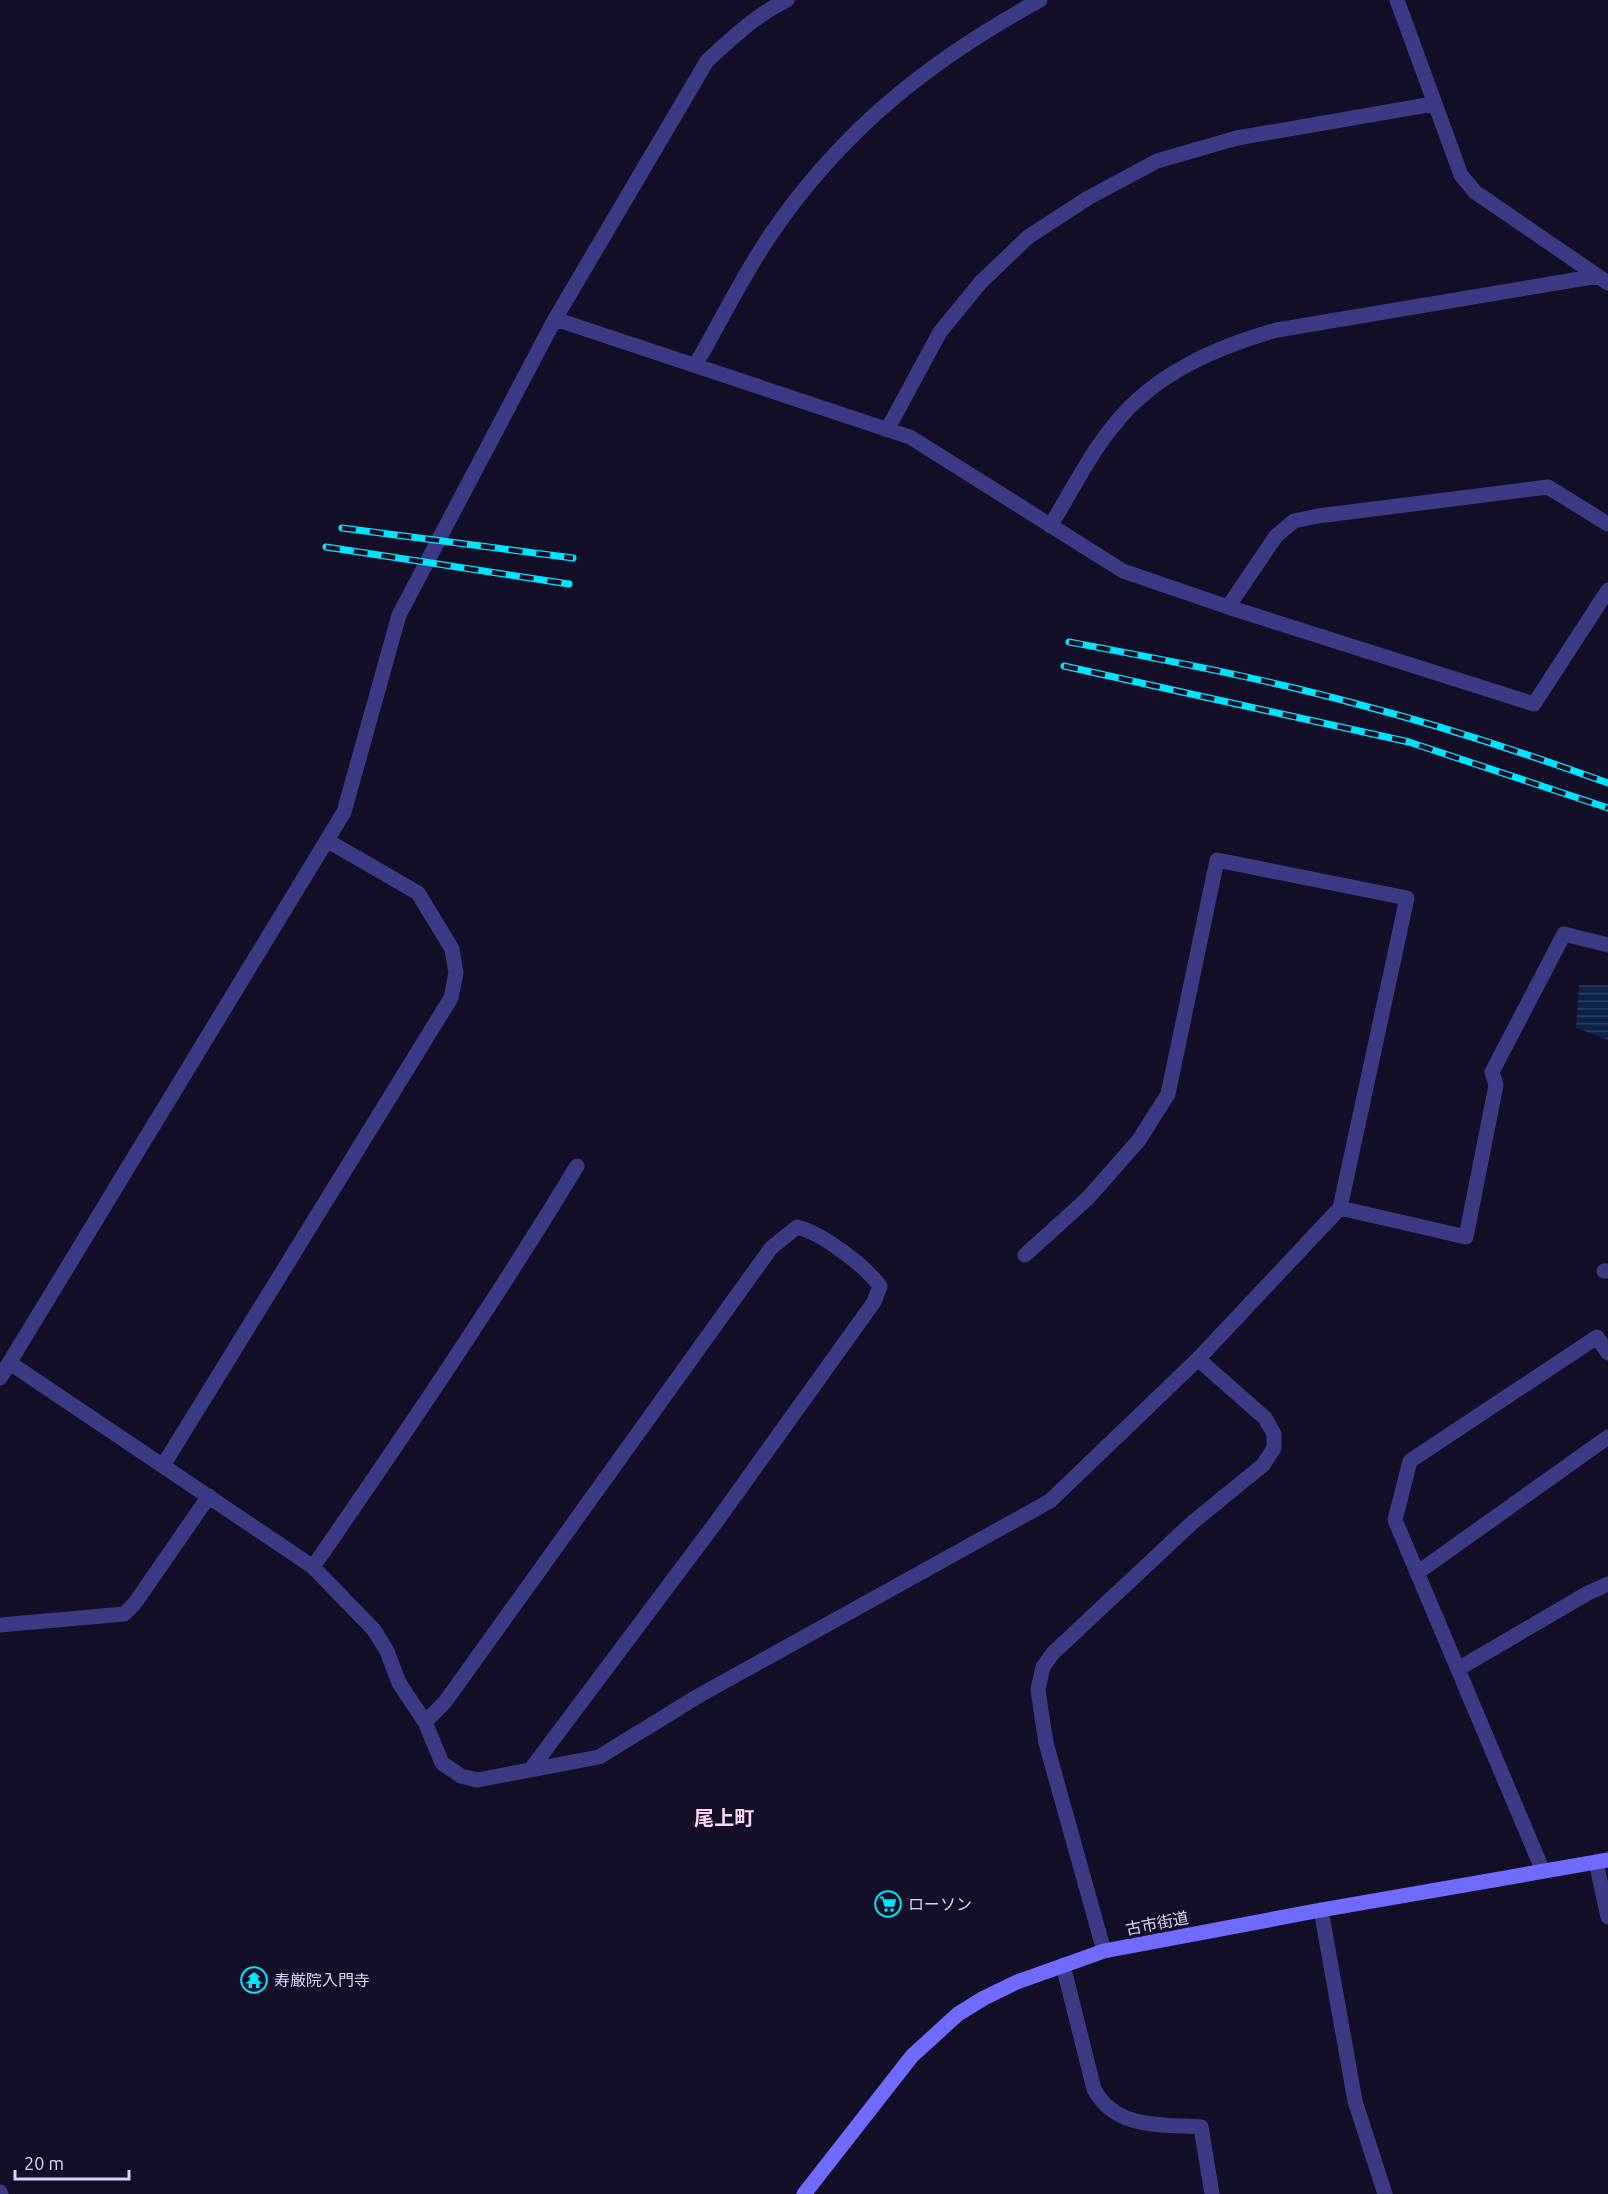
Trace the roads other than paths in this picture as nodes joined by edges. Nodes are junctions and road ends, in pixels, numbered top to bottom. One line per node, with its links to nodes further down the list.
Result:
1 (786, 0): 6 (street)
2 (1040, 0): 7 (street)
3 (1397, 0): 4 (street)
4 (1433, 104): 5 (street); 8 (street)
5 (1603, 280): 10 (street)
6 (555, 319): 7 (street); 13 (street)
7 (696, 364): 8 (street)
8 (887, 430): 10 (street)
9 (1608, 524): 12 (street)
10 (1050, 525): 12 (street)
11 (1608, 590): 12 (street)
12 (1228, 607)
13 (328, 841): 20 (street); 23 (street)
14 (1608, 945): 16 (street)
15 (577, 1166): 25 (street)
16 (1340, 1208): 17 (street); 19 (street)
17 (1025, 1255)
18 (1608, 1353): 26 (street)
19 (1198, 1359): 31 (street); 36 (street)
20 (10, 1363): 21 (street); 23 (street)
21 (0, 1378)
22 (1608, 1437): 26 (street)
23 (164, 1464): 24 (street)
24 (209, 1496): 25 (street); 28 (street)
25 (313, 1567): 30 (street)
26 (1417, 1573): 29 (street)
27 (1608, 1584): 29 (street)
28 (0, 1625)
29 (1458, 1669): 33 (street)
30 (425, 1722): 31 (street); 31 (street)
31 (531, 1768)
32 (1602, 1862): 33 (street, 古市街道); 35 (street)
33 (1543, 1871): 34 (street, 古市街道)
34 (1321, 1910): 36 (street, 古市街道); 40 (street)
35 (1608, 1917)
36 (1104, 1951): 37 (street, 古市街道)
37 (1064, 1965): 38 (street, 古市街道); 39 (street)
38 (804, 2194)
39 (1212, 2194)
40 (1385, 2194)

